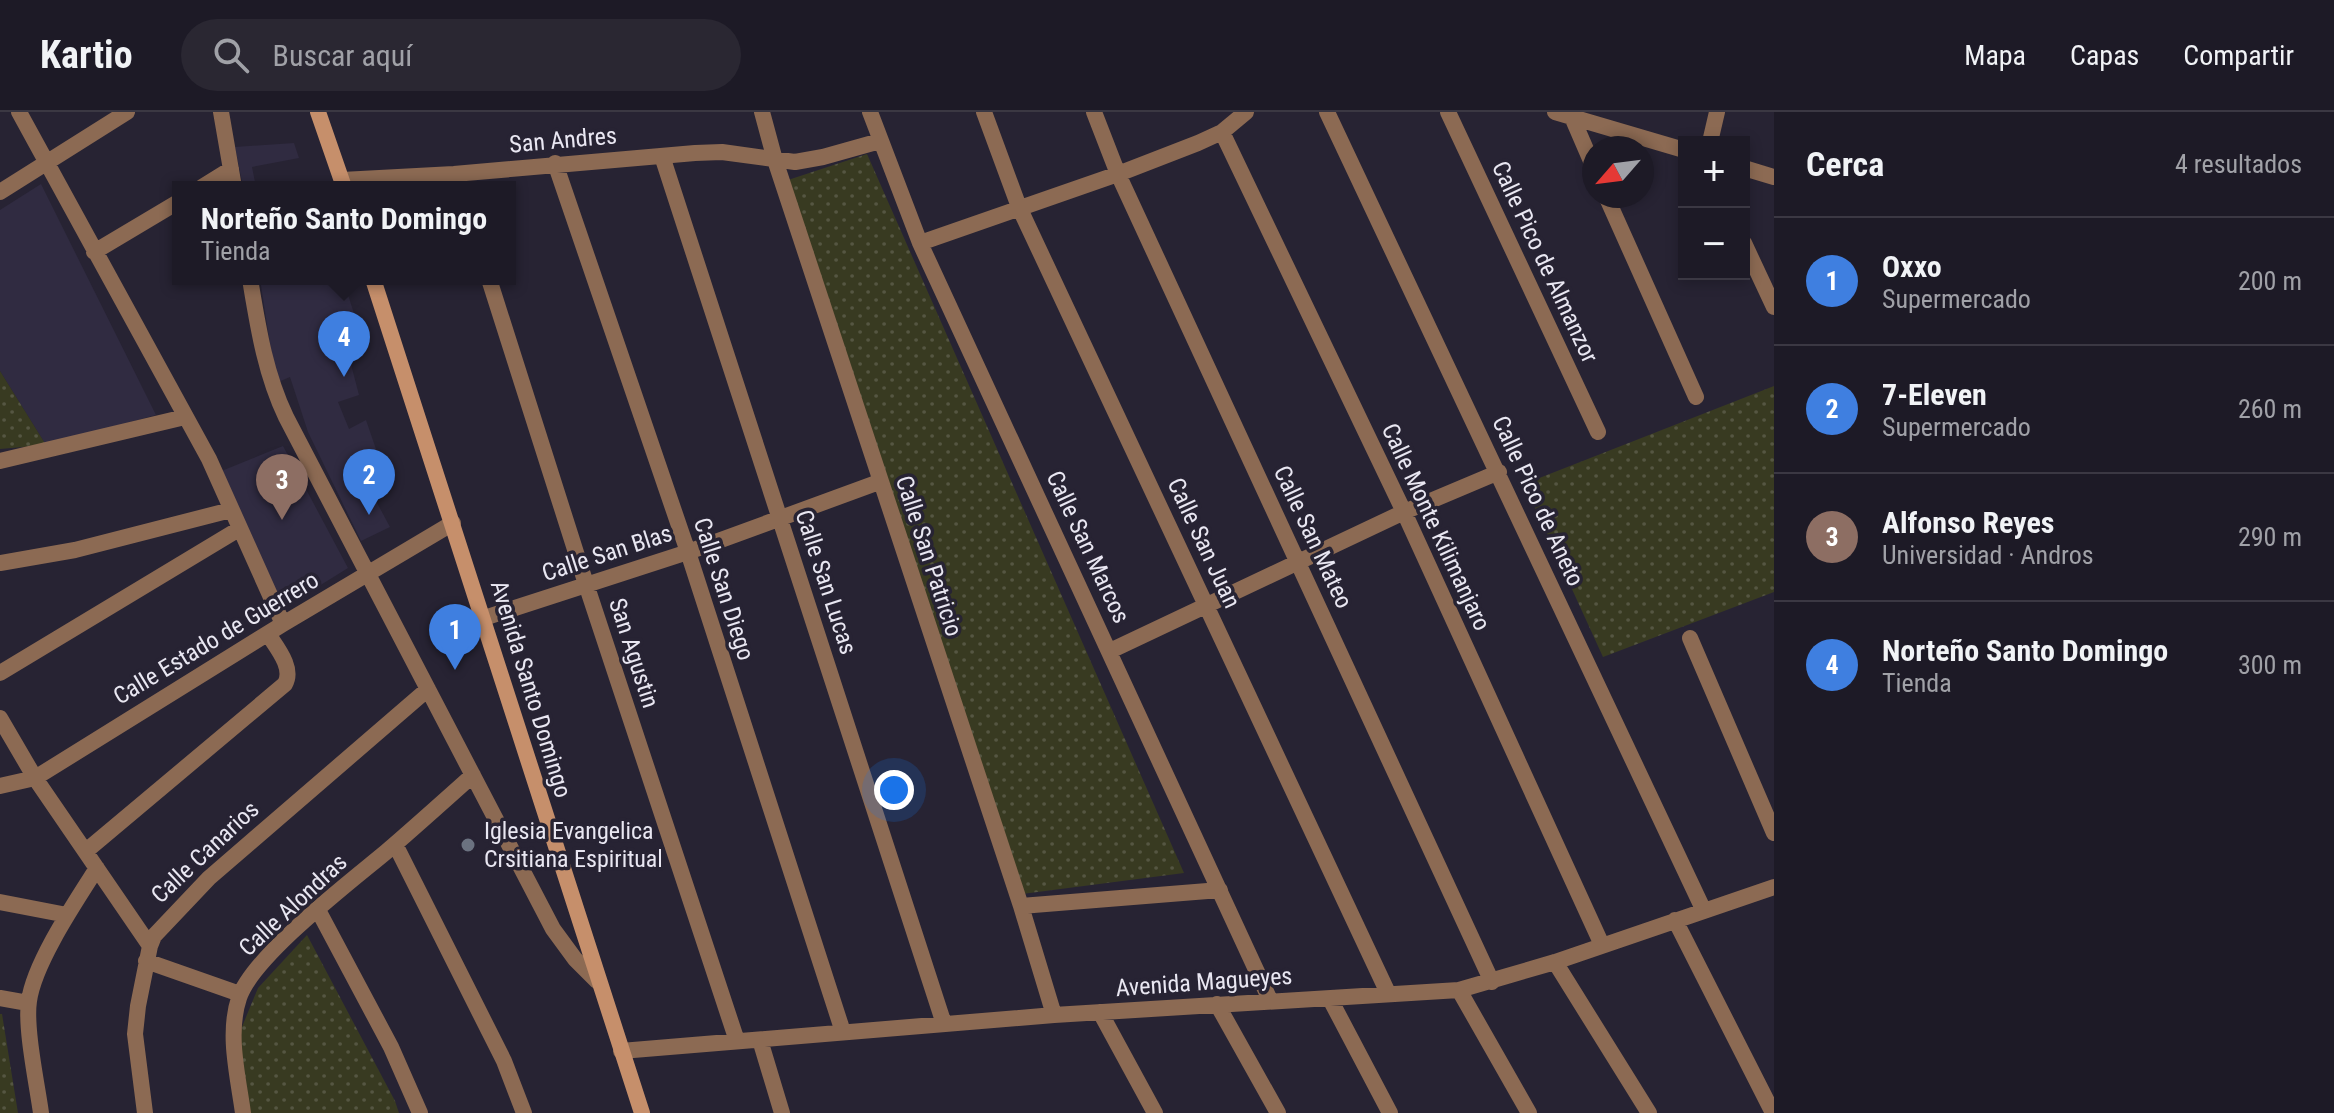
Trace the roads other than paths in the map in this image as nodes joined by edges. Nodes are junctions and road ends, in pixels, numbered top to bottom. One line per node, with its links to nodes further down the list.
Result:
1 (19, 112): 21 (street)
2 (127, 112): 21 (street)
3 (221, 112): 23 (street)
4 (318, 112): 30 (main road)
5 (762, 112): 20 (street, Calle San Patricio)
6 (870, 112): 16 (street, Calle San Marcos)
7 (984, 112): 34 (street, Calle San Juan)
8 (1094, 112): 25 (street, Calle San Mateo)
9 (1246, 112): 14 (street)
10 (1327, 112): 47 (street, Calle Pico de Aneto)
11 (1448, 112): 45 (street, Calle Pico de Almanzor)
12 (1717, 112): 15 (street)
13 (1564, 114): 17 (street); 18 (street)
14 (1222, 132): 25 (street); 50 (street, Calle Monte Kilimanjaro)
15 (1711, 136)
16 (880, 141): 20 (street, San Andres); 36 (street, Calle San Marcos)
17 (1582, 146)
18 (1678, 148)
19 (662, 156): 20 (street, San Andres); 22 (street, San Andres); 51 (street, Calle San Lucas)
20 (775, 160): 48 (street, Calle San Patricio)
21 (47, 163): 32 (street); 37 (street)
22 (555, 163): 27 (street, San Andres); 54 (street, Calle San Diego)
23 (231, 169): 28 (street); 29 (street)
24 (1750, 170): 26 (street)
25 (1118, 174): 34 (street); 55 (street, Calle San Mateo)
26 (1774, 177)
27 (456, 180): 31 (street, San Andres)
28 (212, 181)
29 (233, 181)
30 (342, 181)
31 (418, 181)
32 (0, 192)
33 (172, 206): 37 (street)
34 (1019, 207): 36 (street); 59 (street, Calle San Juan)
35 (1611, 208): 43 (street)
36 (920, 243): 64 (street, Calle San Marcos)
37 (94, 252): 44 (street)
38 (1750, 256): 42 (street)
39 (251, 285): 57 (street)
40 (375, 285): 52 (main road, Avenida Santo Domingo)
41 (491, 285): 58 (street, San Agustin)
42 (1774, 307)
43 (1696, 397)
44 (185, 417): 46 (street); 49 (street)
45 (1598, 432)
46 (0, 461)
47 (1499, 472): 50 (street); 80 (street, Calle Pico de Aneto)
48 (879, 482): 51 (street, Calle San Blas); 78 (street, Calle San Patricio)
49 (231, 510): 53 (street); 56 (street)
50 (1404, 512): 55 (street); 83 (street, Calle Monte Kilimanjaro)
51 (780, 519): 54 (street, Calle San Blas); 98 (street, Calle San Lucas)
52 (453, 523): 57 (street, Calle Estado de Guerrero); 60 (main road, Avenida Santo Domingo)
53 (239, 529): 61 (street); 65 (street)
54 (688, 552): 58 (street, Calle San Blas); 99 (street, Calle San Diego)
55 (1298, 561): 59 (street); 87 (street, Calle San Mateo)
56 (0, 563)
57 (370, 573): 61 (street, Calle Estado de Guerrero); 66 (street)
58 (586, 584): 60 (street, Calle San Blas); 101 (street, San Agustin)
59 (1207, 605): 64 (street); 89 (street, Calle San Juan)
60 (484, 618): 86 (main road, Avenida Santo Domingo)
61 (283, 624): 62 (street, Calle Estado de Guerrero)
62 (268, 634): 69 (street, Calle Estado de Guerrero); 73 (street)
63 (1690, 638): 71 (street)
64 (1110, 651): 76 (street, Calle San Marcos)
65 (0, 673)
66 (428, 689): 68 (street); 84 (street, Calle Canarios)
67 (0, 718): 69 (street)
68 (473, 775): 72 (street, Calle Alondras); 86 (street)
69 (35, 778): 70 (street, Calle Estado de Guerrero); 73 (street)
70 (0, 786)
71 (1774, 833)
72 (395, 844): 79 (street, Calle Alondras); 107 (street)
73 (86, 851): 74 (street)
74 (97, 868): 81 (street); 84 (street)
75 (1774, 887): 80 (street, Avenida Magueyes)
76 (1220, 890): 78 (street); 93 (street, Calle San Marcos)
77 (0, 902): 81 (street)
78 (1021, 906): 97 (street, Calle San Patricio)
79 (318, 910): 90 (street, Calle Alondras); 106 (street)
80 (1704, 911): 82 (street, Avenida Magueyes)
81 (67, 915): 94 (street)
82 (1675, 920): 83 (street, Avenida Magueyes); 115 (street)
83 (1602, 945): 85 (street, Avenida Magueyes)
84 (148, 954): 90 (street); 104 (street, Calle Canarios)
85 (1555, 962): 87 (street, Avenida Magueyes); 114 (street)
86 (597, 981): 102 (main road, Avenida Santo Domingo)
87 (1492, 982): 88 (street, Avenida Magueyes)
88 (1459, 990): 89 (street, Avenida Magueyes); 113 (street)
89 (1388, 993): 92 (street, Avenida Magueyes)
90 (240, 994): 105 (street, Calle Alondras)
91 (0, 998): 94 (street)
92 (1330, 999): 93 (street, Avenida Magueyes); 112 (street)
93 (1270, 1000): 95 (street, Avenida Magueyes)
94 (28, 1003): 103 (street)
95 (1217, 1004): 96 (street, Avenida Magueyes); 111 (street)
96 (1100, 1012): 97 (street, Avenida Magueyes); 110 (street)
97 (1054, 1015): 98 (street, Avenida Magueyes)
98 (944, 1024): 99 (street, Avenida Magueyes)
99 (843, 1032): 100 (street, Avenida Magueyes)
100 (760, 1040): 101 (street, Avenida Magueyes); 109 (street)
101 (737, 1041): 102 (street, Avenida Magueyes)
102 (621, 1051): 108 (main road, Avenida Santo Domingo)
103 (41, 1113)
104 (145, 1113)
105 (243, 1113)
106 (420, 1113)
107 (524, 1113)
108 (642, 1113)
109 (782, 1113)
110 (1155, 1113)
111 (1278, 1113)
112 (1390, 1113)
113 (1529, 1113)
114 (1649, 1113)
115 (1773, 1113)

